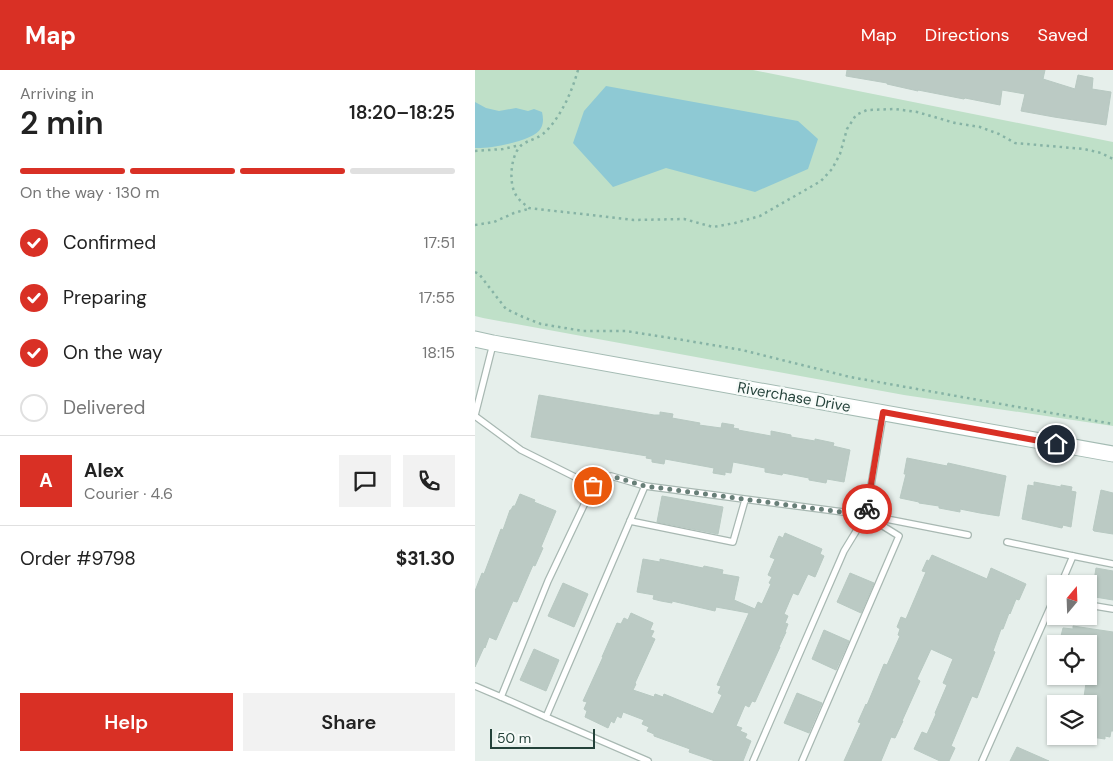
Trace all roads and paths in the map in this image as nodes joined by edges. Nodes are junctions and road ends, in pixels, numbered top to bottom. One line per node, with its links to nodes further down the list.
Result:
1 (578, 70): 2 (path)
2 (522, 144): 3 (path); 5 (path)
3 (475, 151)
4 (1113, 159): 5 (path)
5 (529, 208): 6 (path)
6 (475, 225)
7 (475, 272): 12 (path)
8 (475, 338): 9 (street, Riverchase Drive)
9 (493, 343): 10 (street, Riverchase Drive); 11 (lane)
10 (883, 412): 13 (street, Riverchase Drive); 17 (lane)
11 (475, 416): 14 (lane)
12 (1113, 424)
13 (1113, 454)
14 (593, 486): 15 (lane); 28 (lane)
15 (645, 486): 16 (lane); 18 (lane)
16 (745, 500): 17 (lane); 18 (lane)
17 (866, 516): 19 (lane); 31 (lane); 32 (lane)
18 (630, 521): 29 (lane)
19 (968, 535)
20 (1007, 542): 21 (lane)
21 (1073, 556): 22 (lane); 23 (lane)
22 (1113, 564)
23 (1065, 575)
24 (1097, 606): 25 (lane)
25 (1113, 609)
26 (1047, 617): 33 (lane)
27 (475, 686): 28 (lane)
28 (501, 697): 29 (lane)
29 (546, 717): 30 (lane)
30 (648, 761)
31 (753, 761)
32 (802, 761)
33 (982, 761)

